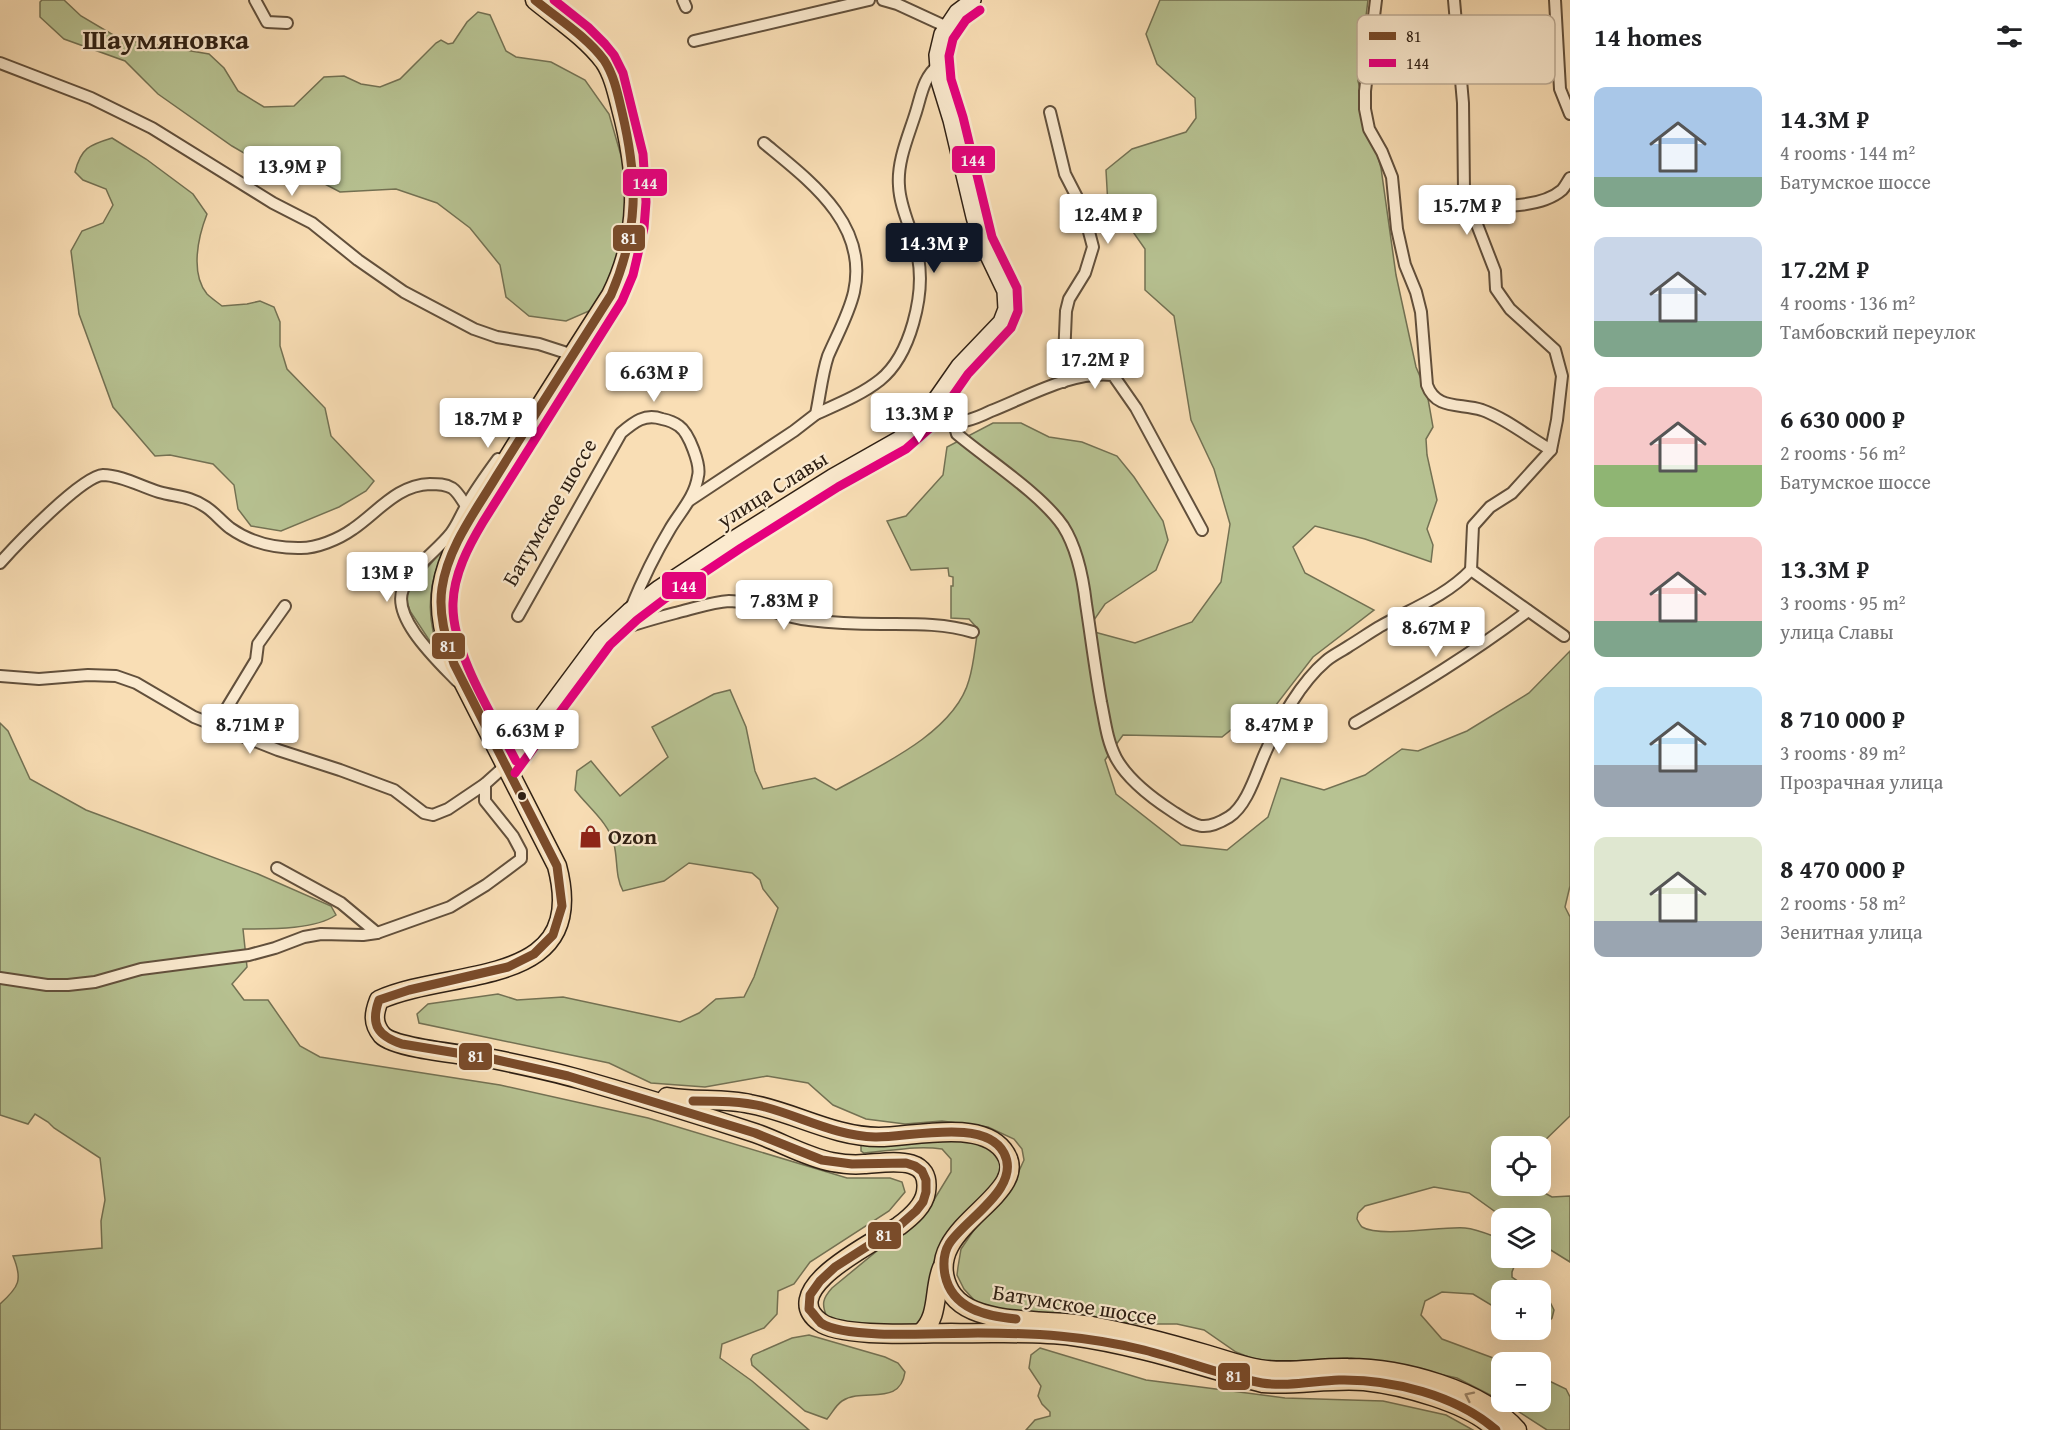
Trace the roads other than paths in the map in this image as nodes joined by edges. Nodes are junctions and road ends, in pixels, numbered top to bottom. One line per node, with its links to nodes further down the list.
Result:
1 (255, 0): 12 (street)
2 (535, 0): 24 (highway, Батумское шоссе)
3 (869, 0): 14 (street)
4 (882, 0): 9 (street)
5 (973, 0): 13 (street, улица Славы)
6 (1376, 0): 10 (street)
7 (1454, 0): 11 (street)
8 (1555, 0): 20 (street)
9 (897, 2): 13 (street)
10 (1374, 15)
11 (1455, 15)
12 (287, 23)
13 (947, 27): 16 (street, улица Славы)
14 (694, 41)
15 (0, 63): 24 (street)
16 (938, 66): 26 (street, улица Славы); 27 (street, Батумское шоссе)
17 (1366, 84): 30 (street)
18 (1461, 84): 23 (street)
19 (1050, 112): 25 (street)
20 (1570, 114)
21 (764, 143): 27 (street)
22 (1570, 178): 23 (street)
23 (1469, 206): 30 (street)
24 (573, 355): 29 (highway, Батумское шоссе)
25 (1063, 382): 28 (street); 33 (street)
26 (930, 410): 28 (street); 37 (street, улица Славы)
27 (816, 414): 31 (street, Батумское шоссе)
28 (953, 420): 35 (street)
29 (524, 431): 32 (street); 44 (highway, Батумское шоссе)
30 (1551, 450): 35 (street)
31 (690, 500): 37 (street, Батумское шоссе); 39 (street, Батумское шоссе)
32 (466, 506): 34 (street); 44 (street)
33 (1202, 530)
34 (0, 563)
35 (1471, 570): 38 (street)
36 (285, 606): 46 (street)
37 (629, 611): 42 (street, улица Славы)
38 (1528, 611): 41 (street); 45 (street)
39 (518, 616)
40 (973, 632): 42 (street)
41 (1564, 636)
42 (601, 637): 47 (street, улица Славы)
43 (0, 676): 46 (street)
44 (470, 694): 47 (highway, Батумское шоссе)
45 (1355, 723)
46 (216, 726): 48 (street)
47 (505, 766): 48 (street); 52 (highway, Батумское шоссе)
48 (485, 784): 50 (street)
49 (277, 868): 50 (street)
50 (377, 933): 51 (street)
51 (0, 978)
52 (594, 1084): 53 (highway, Батумское шоссе); 54 (highway, Батумское шоссе)
53 (737, 1102): 54 (highway); 55 (highway, Батумское шоссе)
54 (727, 1124): 56 (highway, Батумское шоссе)
55 (943, 1265): 56 (highway); 58 (highway, Батумское шоссе, one-way to 55)
56 (921, 1333): 57 (highway, Батумское шоссе)
57 (1496, 1430)
58 (1517, 1430)

